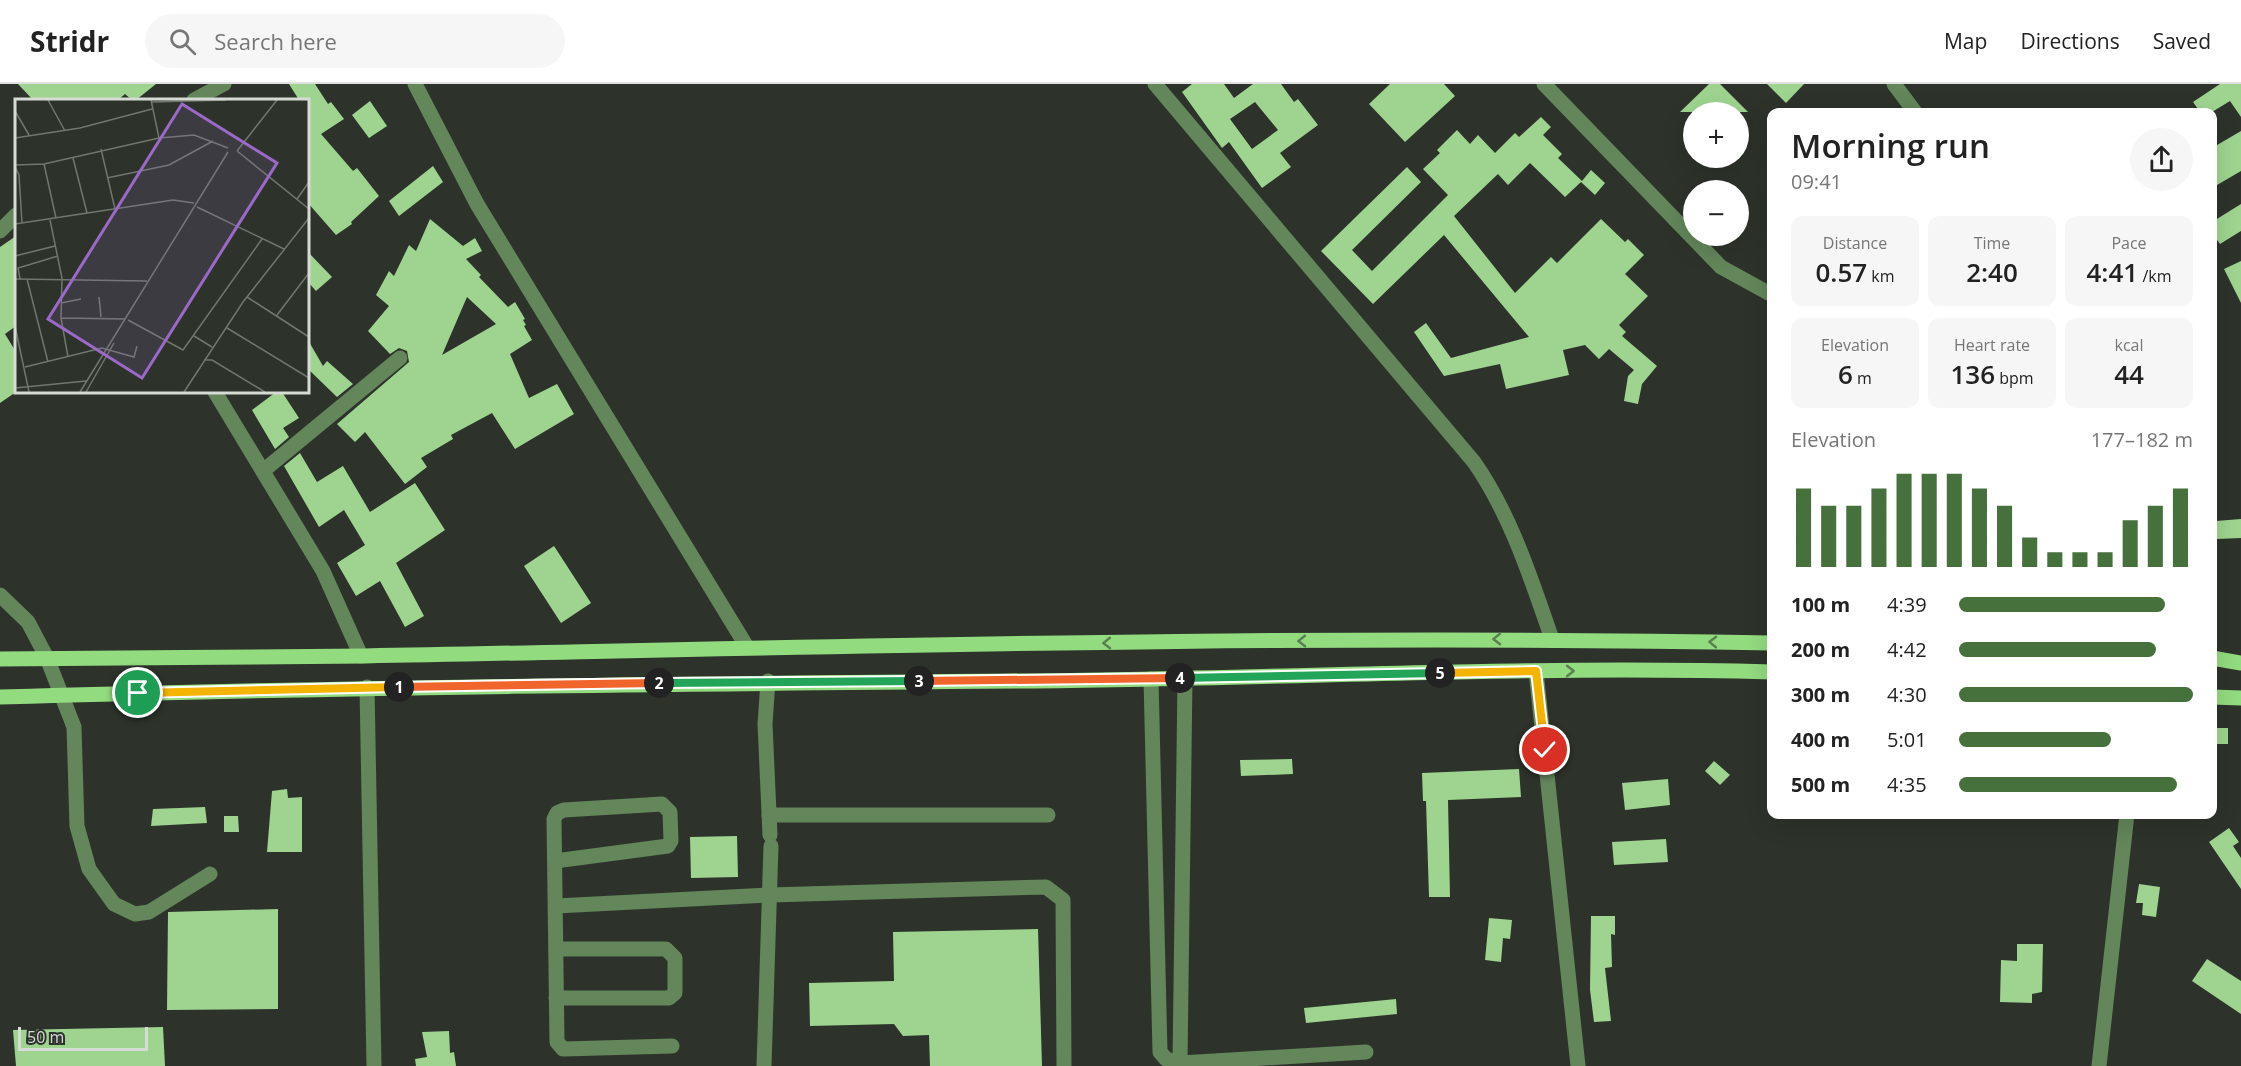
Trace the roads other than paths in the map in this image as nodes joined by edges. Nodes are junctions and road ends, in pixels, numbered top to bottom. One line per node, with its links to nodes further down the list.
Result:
1 (224, 84): 6 (street)
2 (415, 84): 18 (street)
3 (1155, 84): 16 (street)
4 (1544, 84): 11 (street)
5 (1894, 84): 8 (street)
6 (206, 88): 7 (street)
7 (195, 99)
8 (1912, 108)
9 (15, 217): 10 (street)
10 (0, 231)
11 (1767, 292)
12 (400, 358): 14 (street)
13 (216, 393): 14 (street)
14 (263, 471): 19 (street)
15 (0, 595): 20 (street)
16 (1552, 639): 17 (main road, one-way to 16); 18 (main road, one-way to 18)
17 (1767, 643)
18 (747, 647): 19 (main road)
19 (361, 656): 20 (main road)
20 (48, 658): 21 (main road); 30 (street)
21 (0, 659)
22 (2217, 659): 23 (main road)
23 (2241, 663)
24 (1536, 671): 25 (main road, one-way to 25); 26 (main road); 51 (street)
25 (1767, 672)
26 (1185, 678): 27 (main road); 37 (street)
27 (1151, 679): 28 (main road); 38 (street)
28 (768, 681): 29 (main road); 34 (street)
29 (367, 687): 30 (main road); 48 (street)
30 (62, 695): 31 (main road); 40 (street)
31 (0, 697)
32 (2217, 697): 33 (main road)
33 (2241, 698)
34 (769, 815): 35 (street); 41 (street)
35 (1048, 815)
36 (2126, 819): 52 (street)
37 (1183, 832): 38 (street); 47 (street)
38 (1155, 834): 47 (street)
39 (555, 861): 39 (street); 42 (street)
40 (210, 874)
41 (770, 895): 42 (street); 49 (street); 50 (street)
42 (555, 906): 43 (street)
43 (556, 949): 44 (street); 44 (street)
44 (556, 998): 45 (street)
45 (672, 1046)
46 (1366, 1052): 47 (street)
47 (1180, 1063)
48 (374, 1066)
49 (764, 1066)
50 (1064, 1066)
51 (1578, 1066)
52 (2099, 1066)

